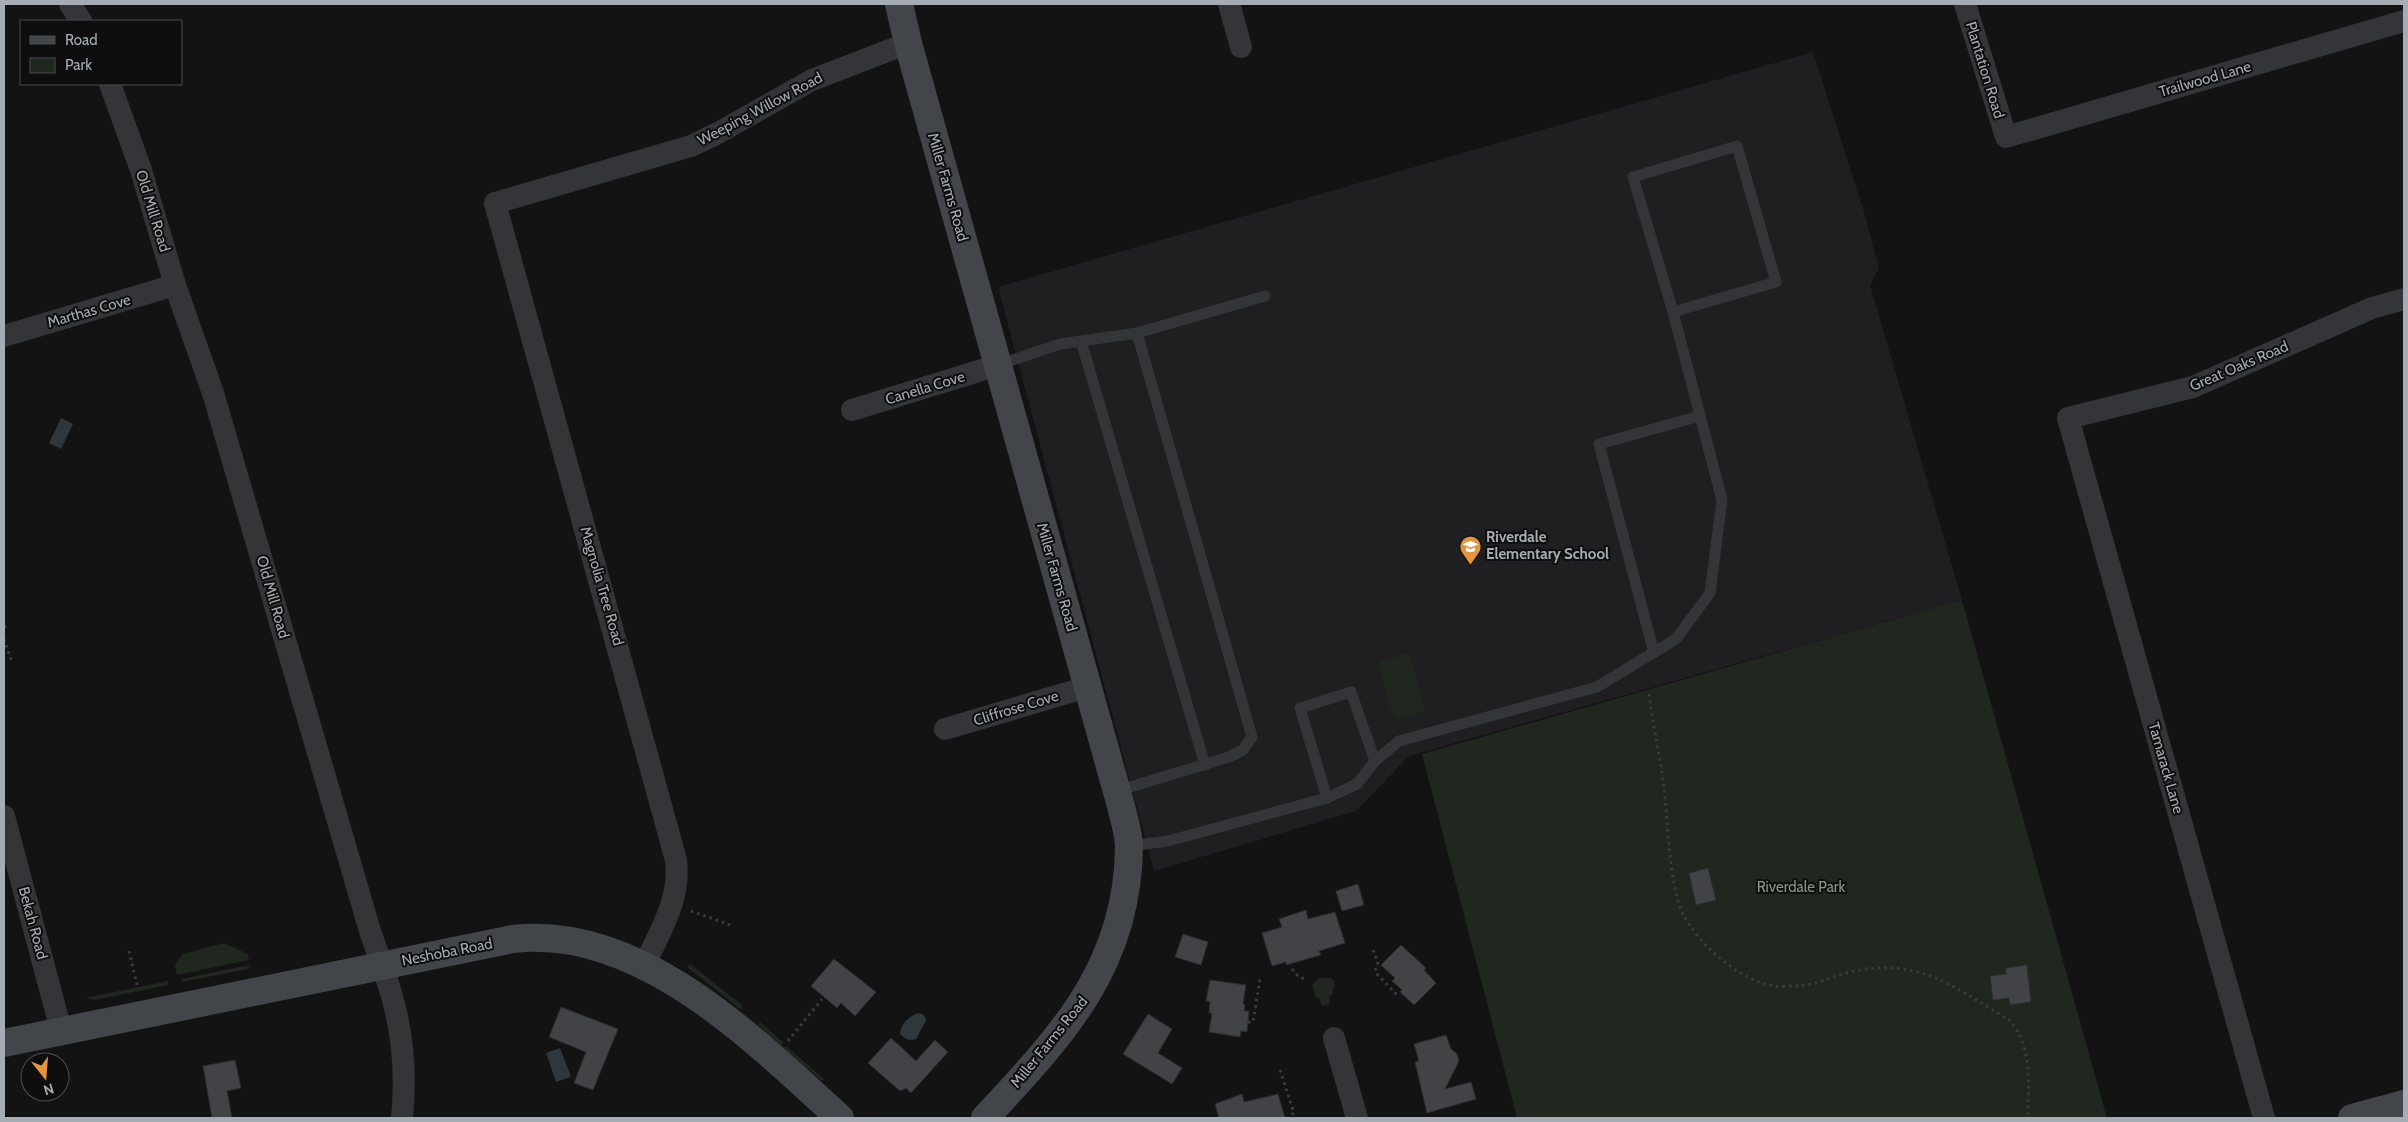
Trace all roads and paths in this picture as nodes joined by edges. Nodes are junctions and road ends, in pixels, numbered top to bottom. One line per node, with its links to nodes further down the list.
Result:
1 (70, 4): 5 (street)
2 (899, 4): 7 (street, Miller Farms Road)
3 (1229, 4): 8 (street)
4 (1964, 4): 10 (street, Plantation Road)
5 (80, 20)
6 (2404, 21): 10 (street, Trailwood Lane)
7 (908, 43): 11 (street, Weeping Willow Road); 19 (street, Miller Farms Road)
8 (1241, 47)
9 (110, 85): 12 (street, Old Mill Road)
10 (2006, 137)
11 (495, 203): 35 (street, Magnolia Tree Road)
12 (175, 285): 17 (street, Marthas Cove); 39 (street, Old Mill Road)
13 (1264, 296): 16 (lane)
14 (2404, 299): 22 (street, Great Oaks Road)
15 (1673, 312): 15 (lane); 21 (lane)
16 (1137, 333): 18 (lane); 30 (lane)
17 (4, 336)
18 (1081, 340): 19 (lane); 30 (lane)
19 (998, 365): 20 (street, Canella Cove); 26 (street, Miller Farms Road)
20 (852, 410)
21 (1700, 416): 24 (lane); 24 (lane)
22 (2068, 418): 60 (street, Tamarack Lane)
23 (4, 639): 25 (path)
24 (1654, 653): 29 (lane)
25 (12, 663)
26 (1088, 686): 28 (street, Cliffrose Cove); 31 (street, Miller Farms Road)
27 (1649, 694): 59 (path)
28 (945, 729)
29 (1375, 761): 32 (lane); 32 (lane)
30 (1205, 765): 31 (lane)
31 (1117, 791): 34 (street, Miller Farms Road)
32 (1327, 798): 34 (lane)
33 (4, 816): 48 (street, Bekah Road)
34 (1129, 846): 57 (street, Miller Farms Road)
35 (672, 904): 36 (path); 40 (street, Magnolia Tree Road)
36 (730, 925)
37 (1373, 950): 45 (path)
38 (129, 951): 44 (path)
39 (381, 965): 40 (street, Neshoba Road); 48 (street, Neshoba Road); 55 (street, Old Mill Road)
40 (644, 966): 56 (street, Neshoba Road)
41 (1292, 969): 43 (path)
42 (1260, 979): 47 (path)
43 (1307, 980)
44 (138, 985)
45 (1400, 998)
46 (822, 999): 51 (path)
47 (1248, 1022)
48 (61, 1030): 50 (street, Neshoba Road)
49 (1334, 1038): 58 (street)
50 (4, 1043)
51 (784, 1046)
52 (1280, 1070): 54 (path)
53 (2404, 1104): 61 (street)
54 (1288, 1117)
55 (402, 1118)
56 (840, 1118)
57 (985, 1118)
58 (1357, 1118)
59 (2028, 1118)
60 (2264, 1118)
61 (2352, 1118)

